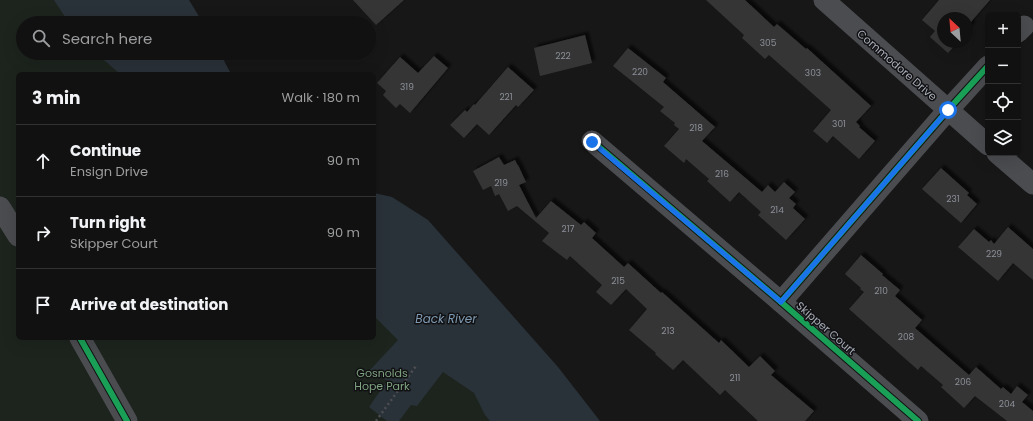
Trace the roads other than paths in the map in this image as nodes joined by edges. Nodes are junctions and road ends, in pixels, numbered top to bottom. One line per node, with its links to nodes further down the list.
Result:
1 (824, 0): 3 (street, Commodore Drive)
2 (985, 69): 3 (street)
3 (948, 110): 5 (street, Commodore Drive); 10 (street)
4 (592, 142): 10 (street, Skipper Court)
5 (985, 142)
6 (1000, 156): 7 (street)
7 (1033, 184)
8 (0, 207): 9 (street)
9 (16, 233)
10 (781, 302): 13 (street, Skipper Court)
11 (81, 340): 12 (street)
12 (127, 421)
13 (918, 421)

